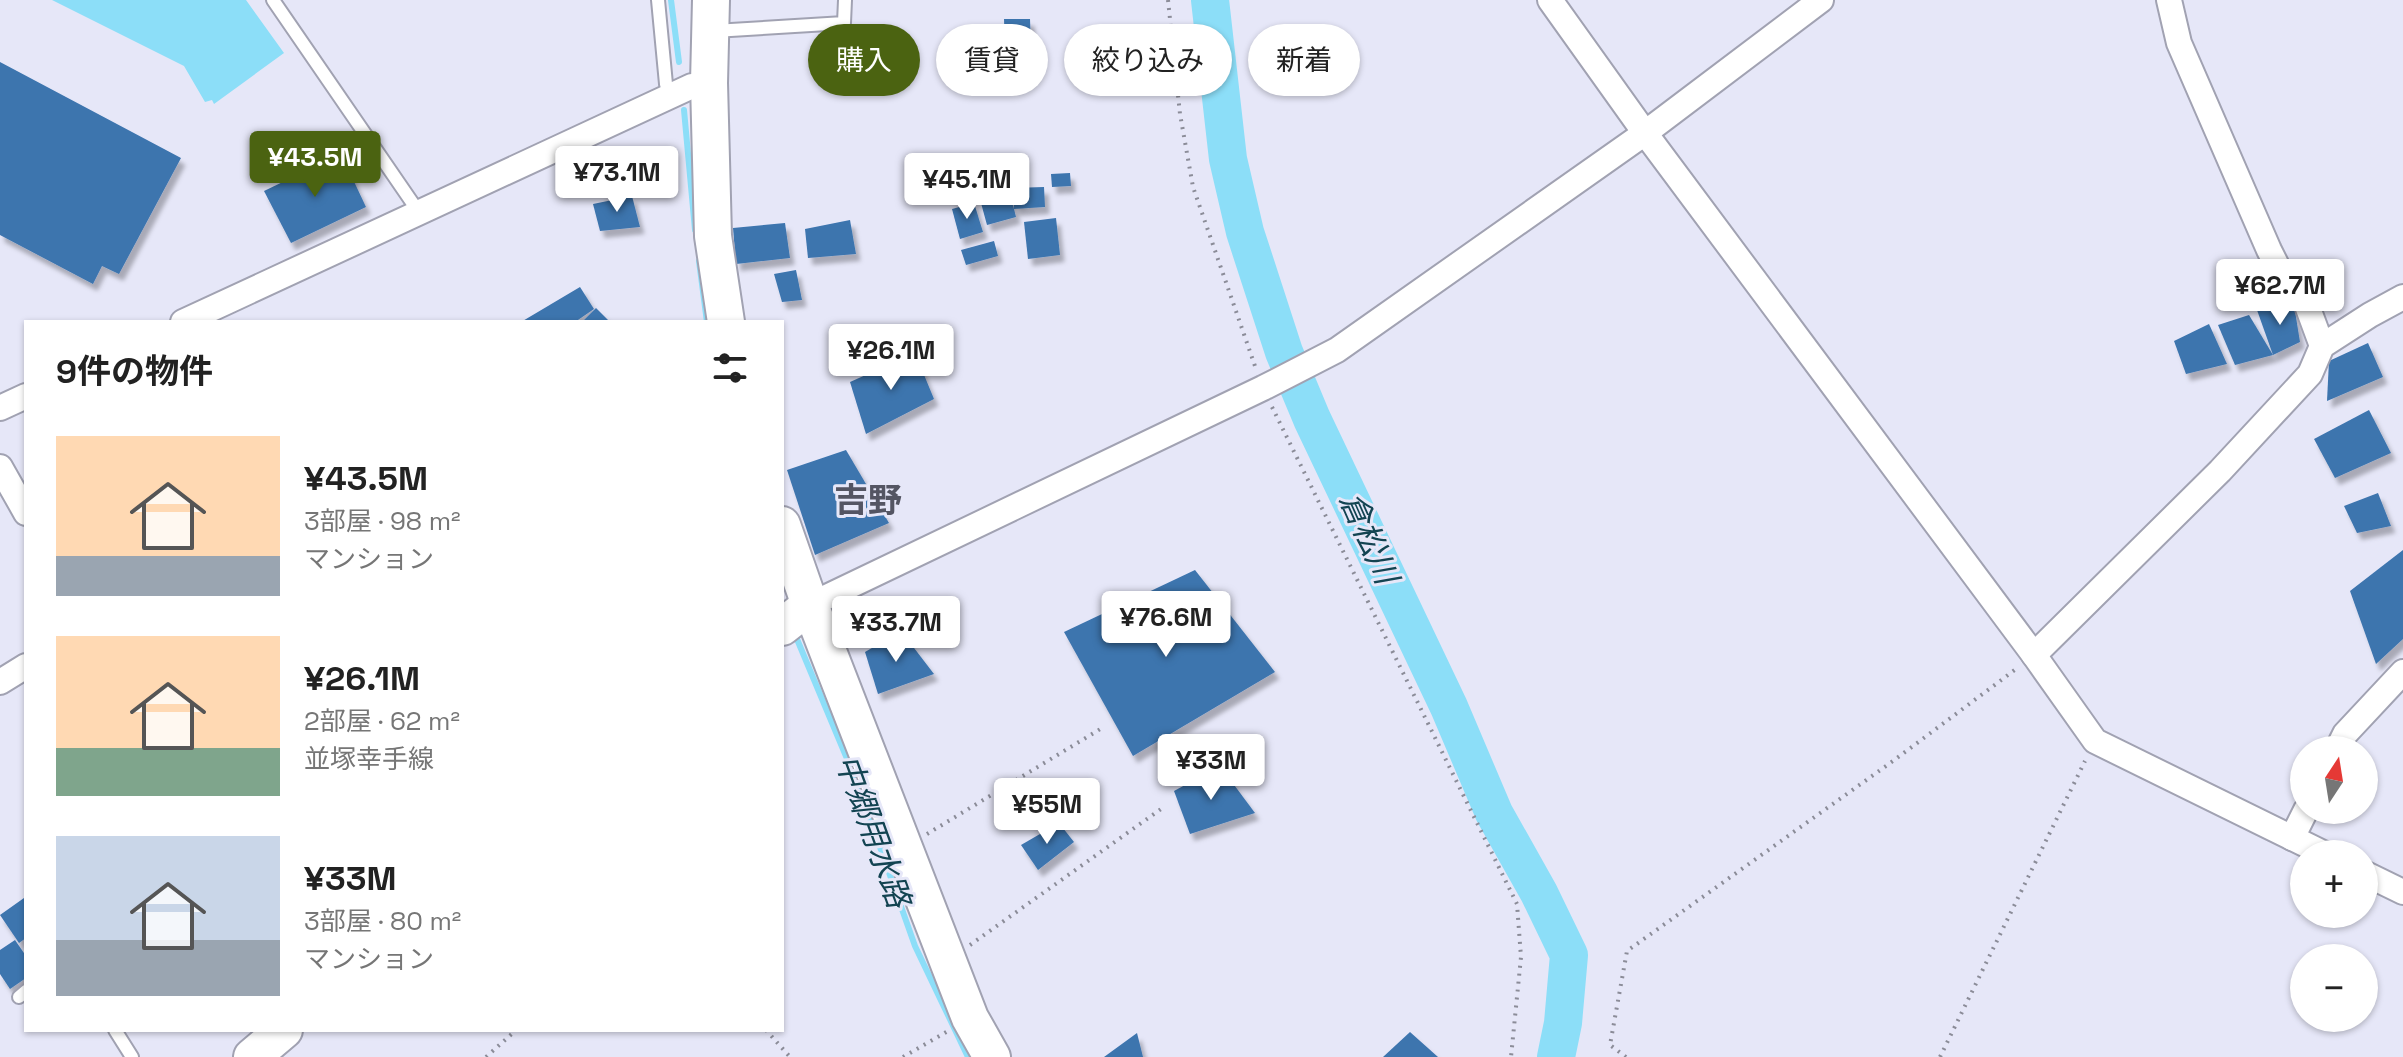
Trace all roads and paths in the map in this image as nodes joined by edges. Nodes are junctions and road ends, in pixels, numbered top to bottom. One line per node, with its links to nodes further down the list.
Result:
1 (273, 0): 12 (lane)
2 (658, 0): 10 (lane)
3 (845, 0): 8 (lane)
4 (1168, 0): 17 (path)
5 (1550, 0): 11 (street)
6 (1821, 0): 11 (street)
7 (2169, 0): 16 (street)
8 (711, 16): 9 (main road)
9 (709, 83): 10 (street); 15 (main road)
10 (670, 96): 12 (street)
11 (1645, 133): 17 (street); 24 (street)
12 (418, 211): 14 (street)
13 (2403, 297): 16 (street)
14 (187, 320)
15 (726, 320)
16 (2322, 346): 24 (street)
17 (1267, 386): 23 (street); 50 (path)
18 (24, 397): 19 (street)
19 (0, 408)
20 (0, 467): 21 (street)
21 (24, 509)
22 (784, 538): 23 (main road)
23 (796, 616): 35 (main road)
24 (2034, 655): 30 (street); 51 (path)
25 (24, 667): 27 (street)
26 (2403, 672): 29 (street)
27 (0, 682)
28 (1102, 728): 35 (path)
29 (2344, 736)
30 (2095, 741): 33 (street); 52 (path)
31 (1161, 809): 38 (path)
32 (2299, 824): 33 (street)
33 (2292, 838): 34 (street)
34 (2296, 840)
35 (904, 848): 38 (main road)
36 (2378, 880): 37 (street)
37 (2403, 892)
38 (948, 960): 39 (main road)
39 (970, 1018): 48 (path); 49 (main road)
40 (116, 1032): 44 (lane)
41 (282, 1032): 45 (main road)
42 (514, 1032): 46 (path)
43 (768, 1032): 47 (path)
44 (132, 1057)
45 (252, 1057)
46 (486, 1057)
47 (790, 1057)
48 (903, 1057)
49 (992, 1057)
50 (1511, 1057)
51 (1626, 1057)
52 (1940, 1057)

